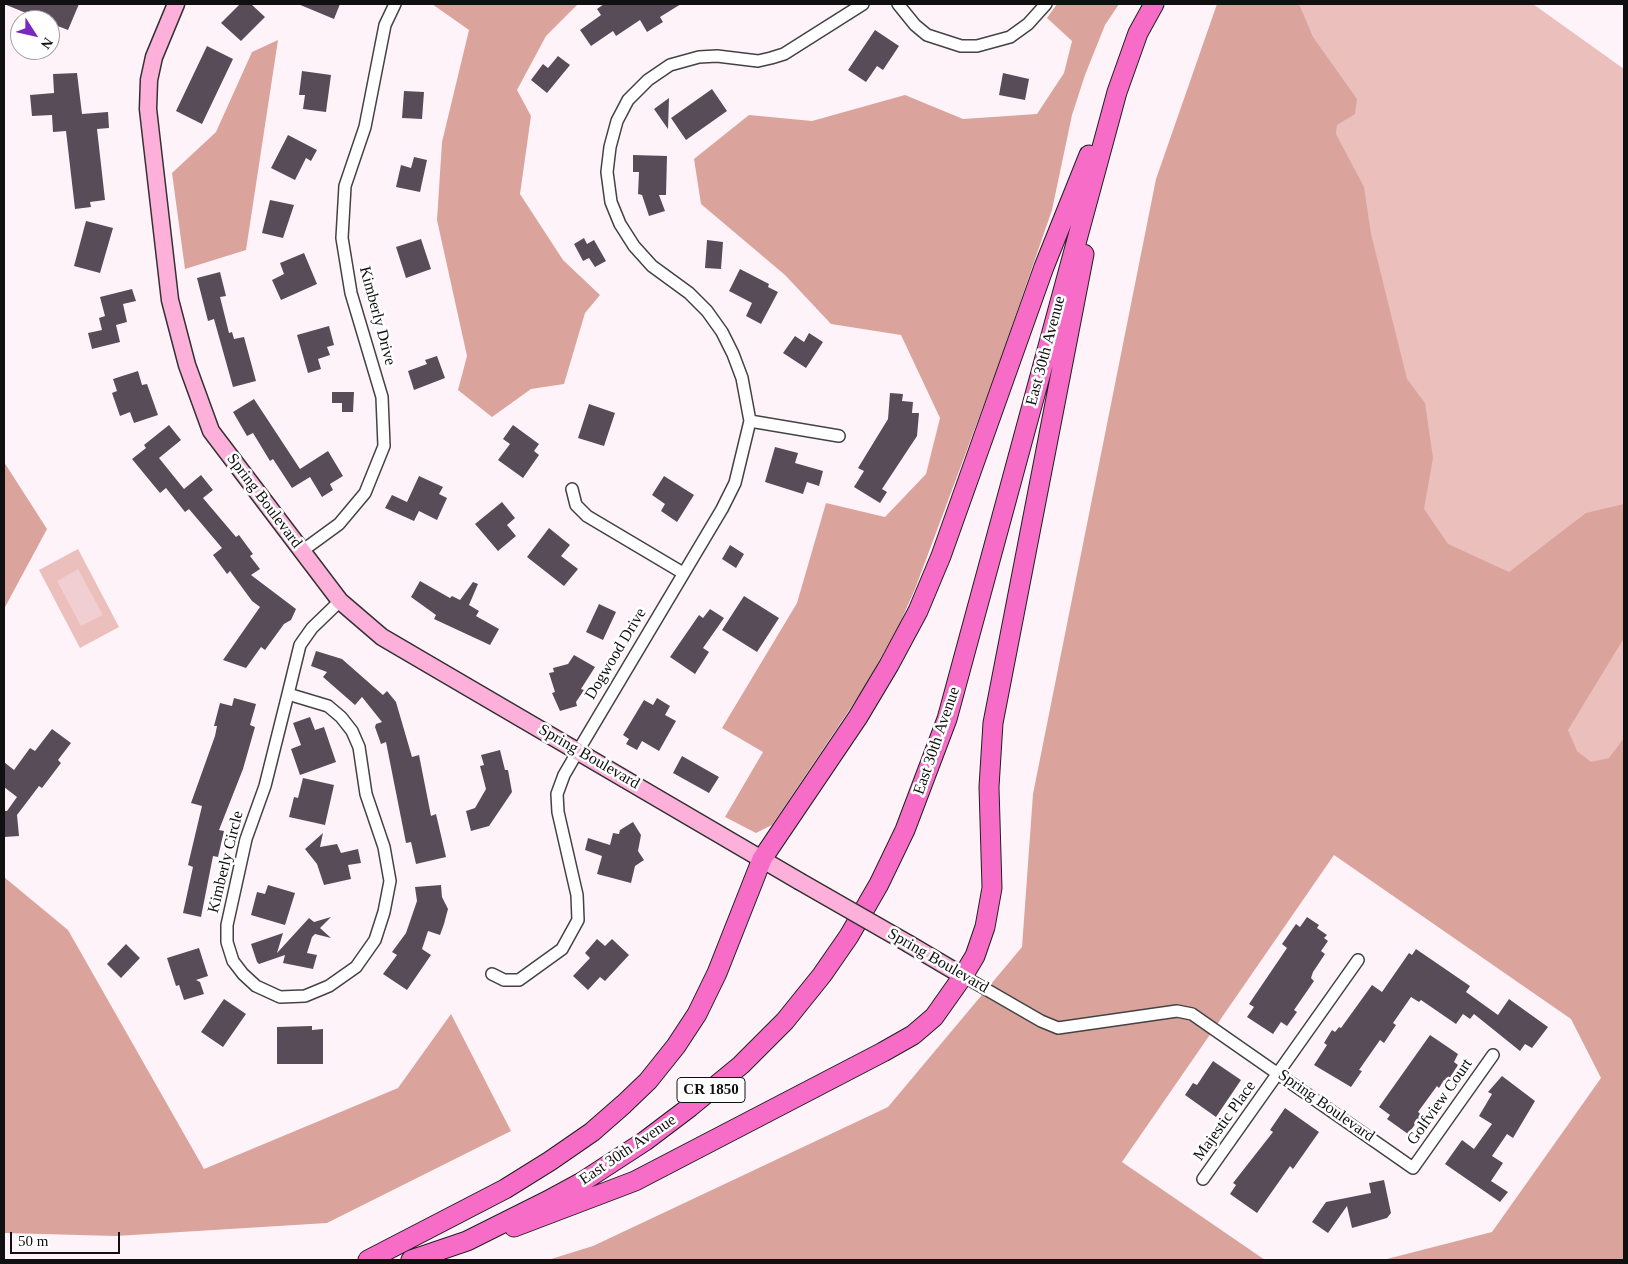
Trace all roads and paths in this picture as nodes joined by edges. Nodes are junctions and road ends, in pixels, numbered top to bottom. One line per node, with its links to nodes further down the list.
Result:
1 (176, 4): 12 (street, Spring Boulevard)
2 (394, 4): 12 (street, Kimberly Drive)
3 (863, 4): 9 (street, Dogwood Drive)
4 (898, 4): 5 (street)
5 (1046, 4)
6 (1154, 4): 7 (main road, East 30th Avenue)
7 (1116, 92): 8 (main road, East 30th Avenue); 17 (main road)
8 (1102, 147): 20 (main road); 25 (main road, East 30th Avenue / CR 1850)
9 (750, 421): 10 (street); 13 (street, Dogwood Drive)
10 (839, 436)
11 (572, 489): 13 (street)
12 (302, 551): 14 (street, Spring Boulevard)
13 (683, 573): 16 (street, Dogwood Drive)
14 (340, 601): 15 (street, Kimberly Circle); 16 (street, Spring Boulevard)
15 (288, 694): 15 (street, Kimberly Circle)
16 (578, 751): 17 (street, Spring Boulevard); 19 (street, Dogwood Drive)
17 (762, 858): 20 (street, Spring Boulevard, bridge); 26 (main road)
18 (1358, 960): 22 (street, Majestic Place)
19 (492, 974)
20 (963, 976): 22 (street, Spring Boulevard); 25 (main road)
21 (1493, 1055): 23 (street, Golfview Court)
22 (1279, 1073): 23 (street, Spring Boulevard); 24 (street, Majestic Place)
23 (1414, 1168)
24 (1203, 1178)
25 (467, 1241): 27 (main road, East 30th Avenue / CR 1850)
26 (368, 1260)
27 (410, 1260)

